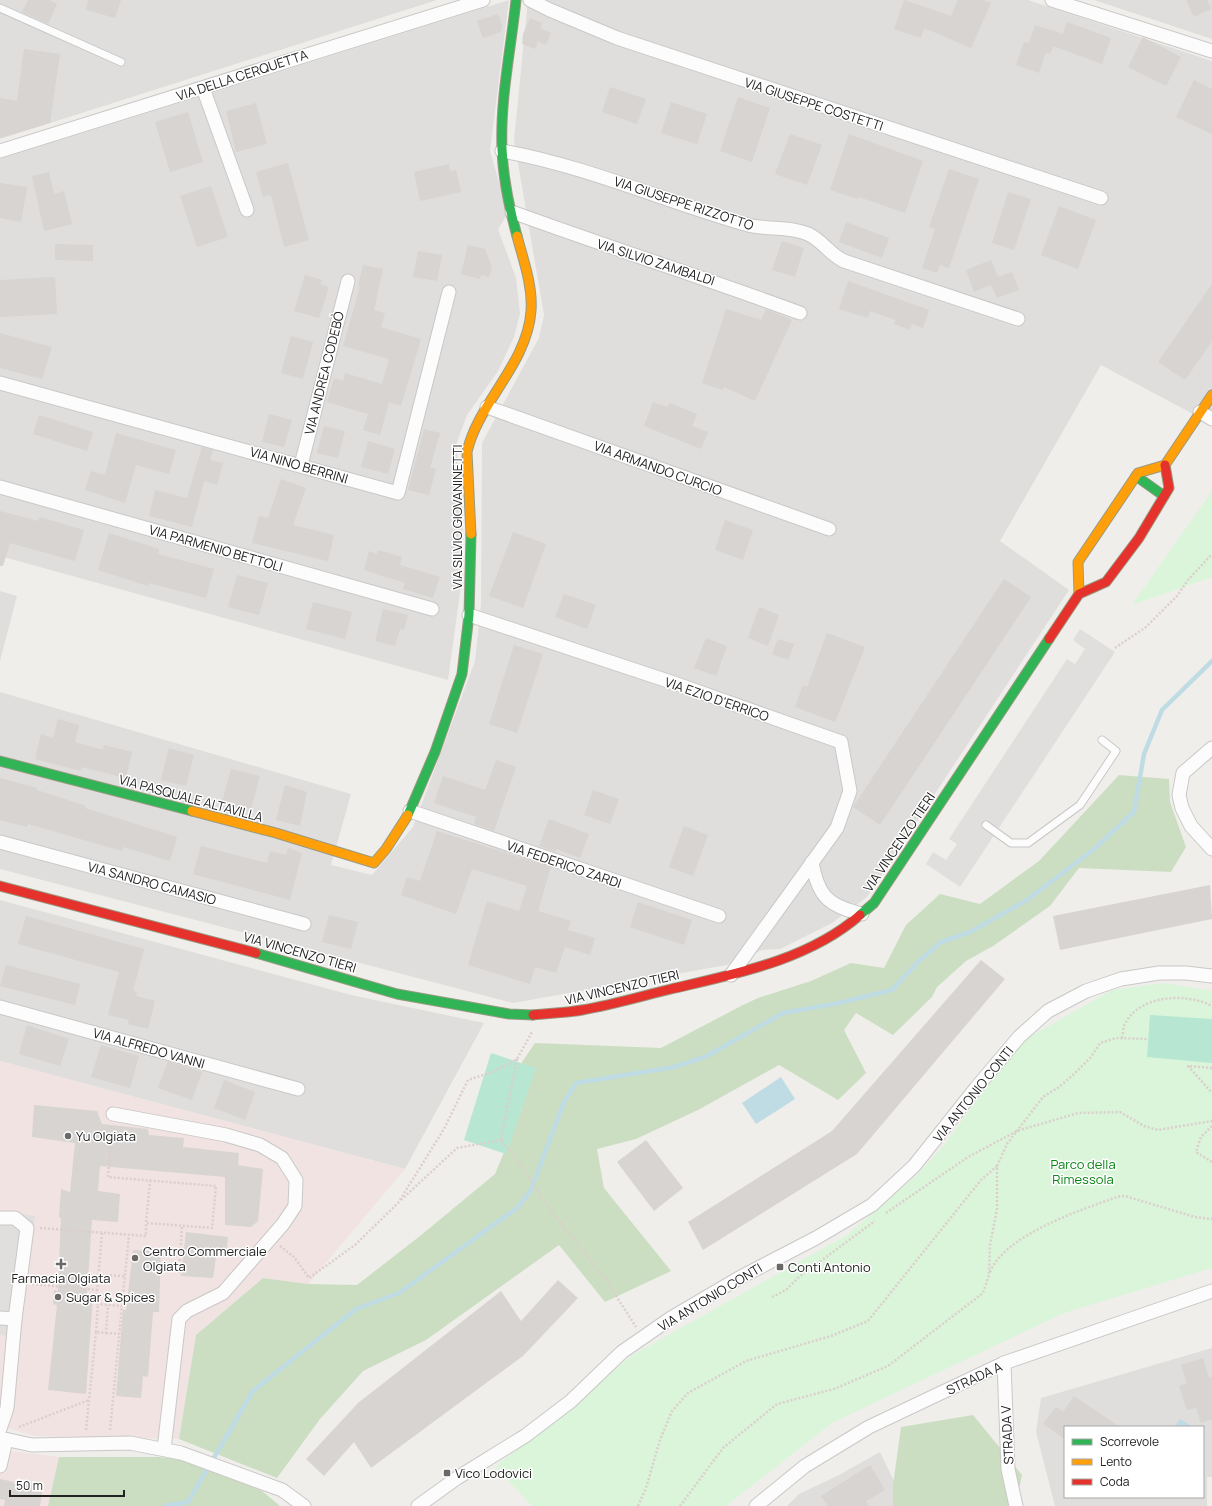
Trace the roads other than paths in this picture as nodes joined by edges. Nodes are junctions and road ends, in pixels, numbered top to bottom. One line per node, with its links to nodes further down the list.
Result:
1 (483, 0): 8 (street, VIA DELLA CERQUETTA)
2 (516, 0): 10 (street, VIA SILVIO GIOVANINETTI)
3 (530, 0): 11 (street, VIA GIUSEPPE COSTETTI)
4 (1052, 0): 6 (street)
5 (0, 8): 7 (lane)
6 (1212, 51)
7 (121, 62)
8 (203, 88): 9 (street, VIA DELLA CERQUETTA); 12 (street)
9 (0, 151)
10 (502, 151): 13 (street, VIA SILVIO GIOVANINETTI); 17 (street, VIA GIUSEPPE RIZZOTTO)
11 (1101, 198)
12 (247, 210)
13 (512, 212): 16 (street, VIA SILVIO ZAMBALDI); 20 (street, VIA SILVIO GIOVANINETTI)
14 (348, 281): 23 (street, VIA ANDREA CODEBÒ)
15 (449, 292): 23 (street, VIA NINO BERRINI)
16 (800, 313)
17 (1018, 319)
18 (0, 383): 23 (street, VIA NINO BERRINI)
19 (1212, 395): 21 (street)
20 (487, 407): 28 (street, VIA ARMANDO CURCIO); 33 (street, VIA SILVIO GIOVANINETTI)
21 (1200, 412): 22 (street); 24 (street)
22 (1212, 419)
23 (301, 465)
24 (1165, 465): 25 (street); 27 (street)
25 (1136, 476): 27 (street); 29 (street)
26 (0, 487): 32 (street, VIA PARMENIO BETTOLI)
27 (1164, 496): 31 (street)
28 (828, 530)
29 (1078, 562): 30 (street); 31 (street)
30 (1090, 569)
31 (1079, 594): 44 (street, VIA VINCENZO TIERI)
32 (432, 609)
33 (469, 615): 37 (street, VIA SILVIO GIOVANINETTI); 41 (street, VIA EZIO D'ERRICO)
34 (1102, 740): 38 (lane)
35 (1212, 748): 40 (street)
36 (0, 761): 42 (street, VIA PASQUALE ALTAVILLA)
37 (410, 811): 42 (street, VIA SILVIO GIOVANINETTI); 45 (street, VIA FEDERICO ZARDI)
38 (986, 825)
39 (0, 842): 46 (street, VIA SANDRO CAMASIO)
40 (1212, 849)
41 (812, 862): 44 (street); 47 (street, VIA EZIO D'ERRICO)
42 (374, 863)
43 (0, 886): 47 (street, VIA VINCENZO TIERI)
44 (862, 914): 47 (street, VIA VINCENZO TIERI)
45 (718, 916)
46 (304, 924)
47 (731, 975)
48 (1212, 976): 60 (street, VIA ANTONIO CONTI)
49 (0, 1007): 50 (street, VIA ALFREDO VANNI)
50 (298, 1089)
51 (113, 1114): 58 (street)
52 (0, 1218): 55 (street)
53 (1212, 1291): 56 (street, STRADA A)
54 (0, 1318): 55 (street)
55 (15, 1319): 57 (street)
56 (1004, 1363): 62 (street, STRADA A); 63 (street, STRADA V)
57 (2, 1433): 58 (street); 59 (street)
58 (164, 1449): 61 (street)
59 (0, 1466)
60 (421, 1505)
61 (304, 1506)
62 (756, 1506)
63 (1016, 1506)

